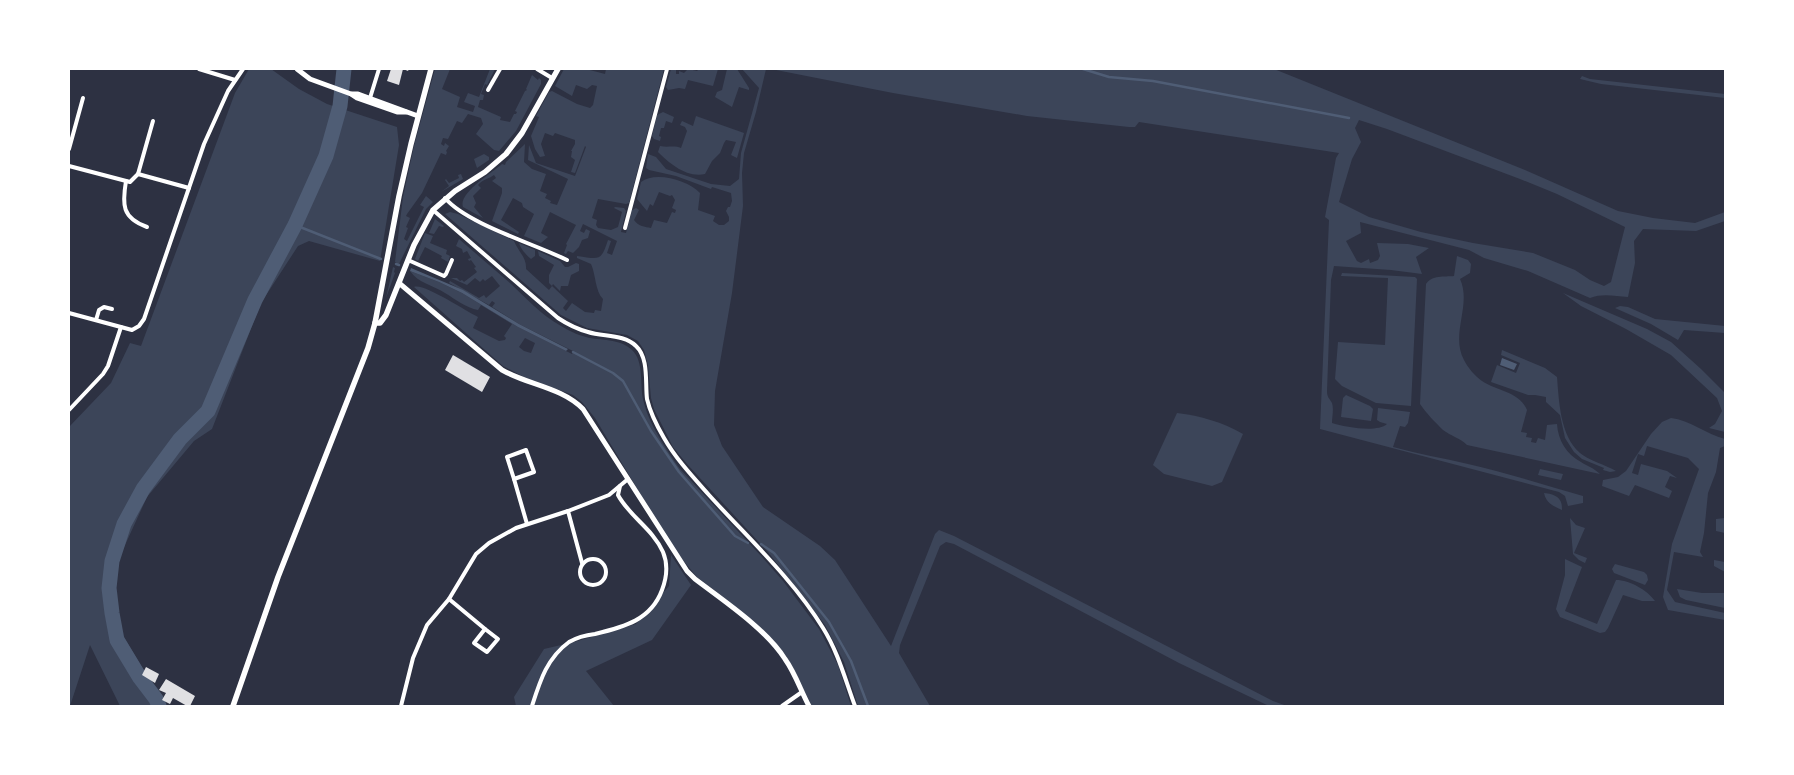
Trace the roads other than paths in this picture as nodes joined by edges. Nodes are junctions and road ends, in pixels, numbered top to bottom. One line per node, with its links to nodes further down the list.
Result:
1 (199, 69): 11 (street)
2 (243, 69): 11 (street)
3 (297, 69): 13 (street)
4 (379, 69): 15 (street)
5 (431, 69): 17 (main road)
6 (500, 69): 12 (street)
7 (537, 69): 10 (street)
8 (558, 69): 10 (main road)
9 (667, 69): 27 (street)
10 (552, 78): 24 (main road)
11 (235, 80): 23 (street)
12 (488, 90)
13 (351, 94): 15 (street); 16 (street)
14 (83, 98): 19 (street)
15 (370, 98): 16 (street)
16 (406, 112): 17 (street)
17 (418, 116): 35 (main road)
18 (153, 121): 21 (street)
19 (69, 150)
20 (69, 166): 22 (street)
21 (138, 174): 22 (street); 23 (street)
22 (126, 181): 26 (street)
23 (189, 188): 36 (street)
24 (445, 198): 25 (main road); 30 (street)
25 (433, 210): 28 (main road); 52 (street)
26 (147, 227)
27 (625, 228)
28 (408, 260): 29 (street); 31 (main road)
29 (452, 260)
30 (567, 260)
31 (399, 283): 35 (main road); 39 (street)
32 (112, 309): 34 (street)
33 (69, 313): 34 (street)
34 (96, 320): 36 (street)
35 (375, 322): 47 (main road)
36 (121, 327): 37 (street)
37 (69, 410)
38 (514, 479): 38 (street); 42 (street)
39 (628, 479): 40 (street); 46 (street)
40 (620, 486): 41 (street); 49 (street)
41 (568, 511): 42 (street); 43 (street)
42 (527, 524): 44 (street)
43 (582, 563): 43 (street)
44 (449, 599): 45 (street); 48 (street)
45 (485, 629): 45 (street)
46 (802, 692): 50 (street); 51 (street)
47 (233, 706)
48 (401, 706)
49 (532, 706)
50 (782, 706)
51 (809, 706)
52 (855, 706)

